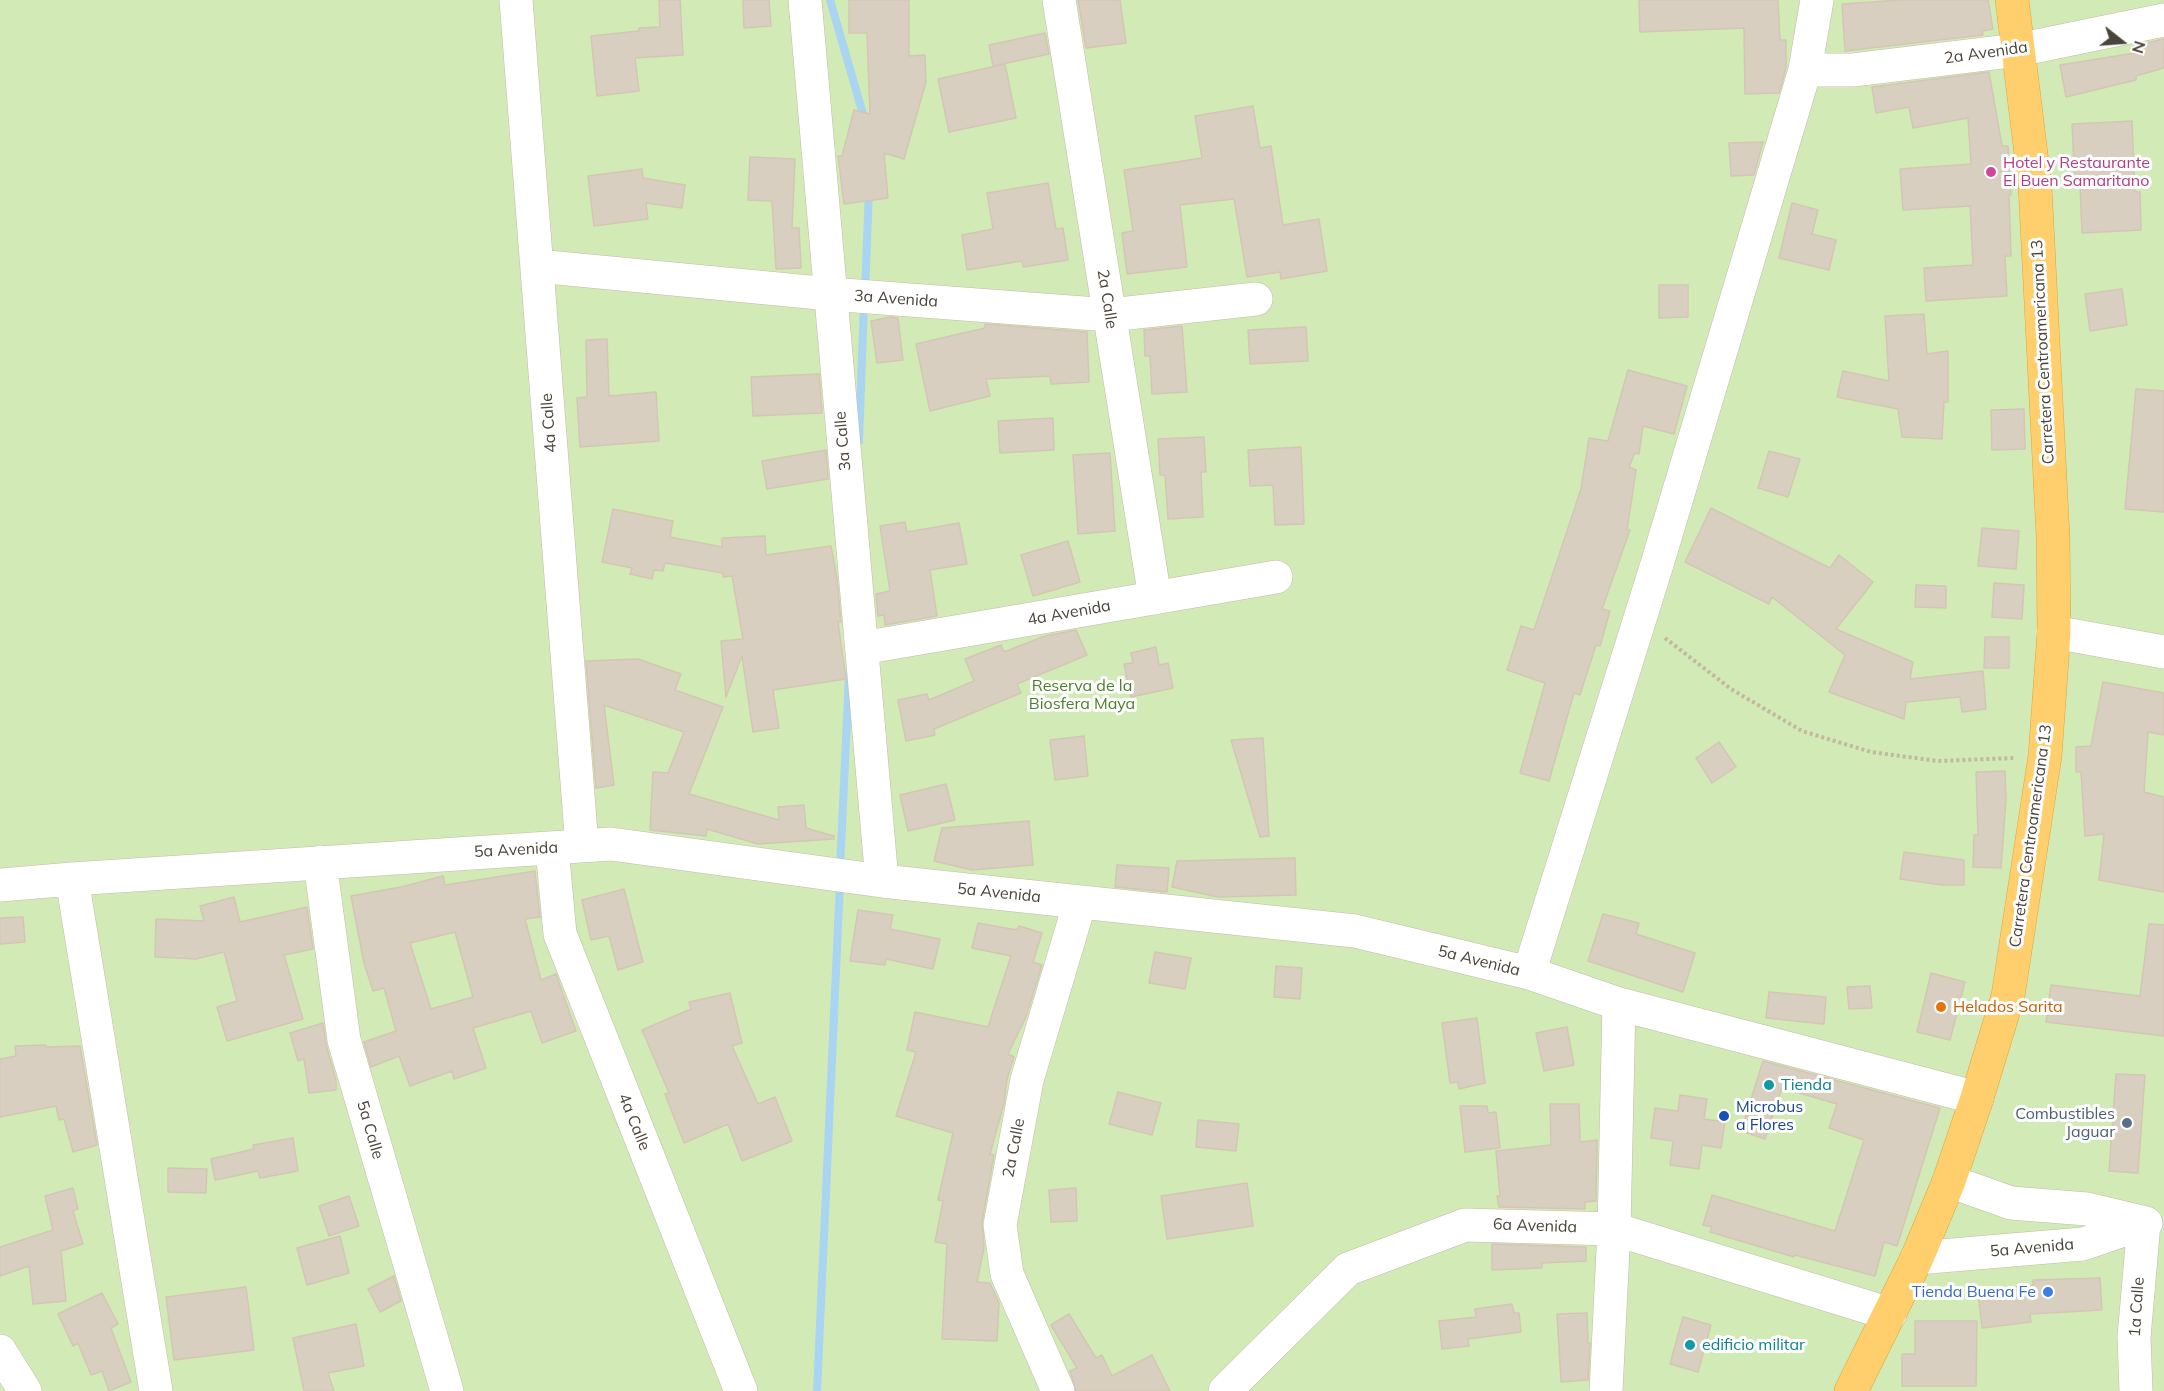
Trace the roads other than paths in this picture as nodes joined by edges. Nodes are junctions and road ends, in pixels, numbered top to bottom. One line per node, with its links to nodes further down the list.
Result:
1 (516, 0): 9 (street, 4a Calle)
2 (806, 0): 10 (street, 3a Calle)
3 (1059, 0): 12 (street, 2a Calle)
4 (1817, 0): 8 (street)
5 (2012, 0): 7 (highway, Carretera Centroamericana 13)
6 (2164, 20): 7 (street, 2a Avenida)
7 (2018, 50): 8 (street, 2a Avenida); 15 (highway, Carretera Centroamericana 13)
8 (1805, 70): 24 (street)
9 (537, 266): 10 (street, 3a Avenida); 18 (street, 4a Calle)
10 (830, 294): 12 (street, 3a Avenida); 16 (street, 3a Calle)
11 (1256, 299): 12 (street, 3a Avenida)
12 (1110, 315): 14 (street, 2a Calle)
13 (1276, 577): 14 (street, 4a Avenida)
14 (1155, 598): 16 (street, 4a Avenida)
15 (2054, 632): 17 (street); 26 (highway, Carretera Centroamericana 13)
16 (862, 648): 21 (street, 3a Calle)
17 (2164, 652)
18 (567, 847): 19 (street, 5a Avenida); 21 (street, 5a Avenida); 36 (street, 4a Calle)
19 (320, 862): 20 (street, 5a Avenida); 35 (street, 5a Calle)
20 (72, 879): 22 (street, 5a Avenida); 34 (street)
21 (882, 881): 23 (street, 5a Avenida)
22 (0, 885)
23 (1080, 902): 24 (street, 5a Avenida); 37 (street, 2a Calle)
24 (1529, 973): 25 (street, 5a Avenida)
25 (1619, 1004): 26 (street, 5a Avenida); 29 (street)
26 (1977, 1098): 27 (highway, Carretera Centroamericana 13)
27 (1949, 1181): 28 (street); 30 (highway, Carretera Centroamericana 13)
28 (2154, 1223): 30 (street, 5a Avenida); 41 (street, 1a Calle)
29 (1614, 1228): 31 (street, 6a Avenida); 38 (street, 6a Avenida); 39 (street)
30 (1917, 1258): 31 (highway, Carretera Centroamericana 13)
31 (1890, 1314): 40 (highway, Carretera Centroamericana 13)
32 (0, 1351): 33 (street)
33 (25, 1391)
34 (156, 1391)
35 (447, 1391)
36 (741, 1391)
37 (1058, 1391)
38 (1225, 1391)
39 (1606, 1391)
40 (1851, 1391)
41 (2136, 1391)

